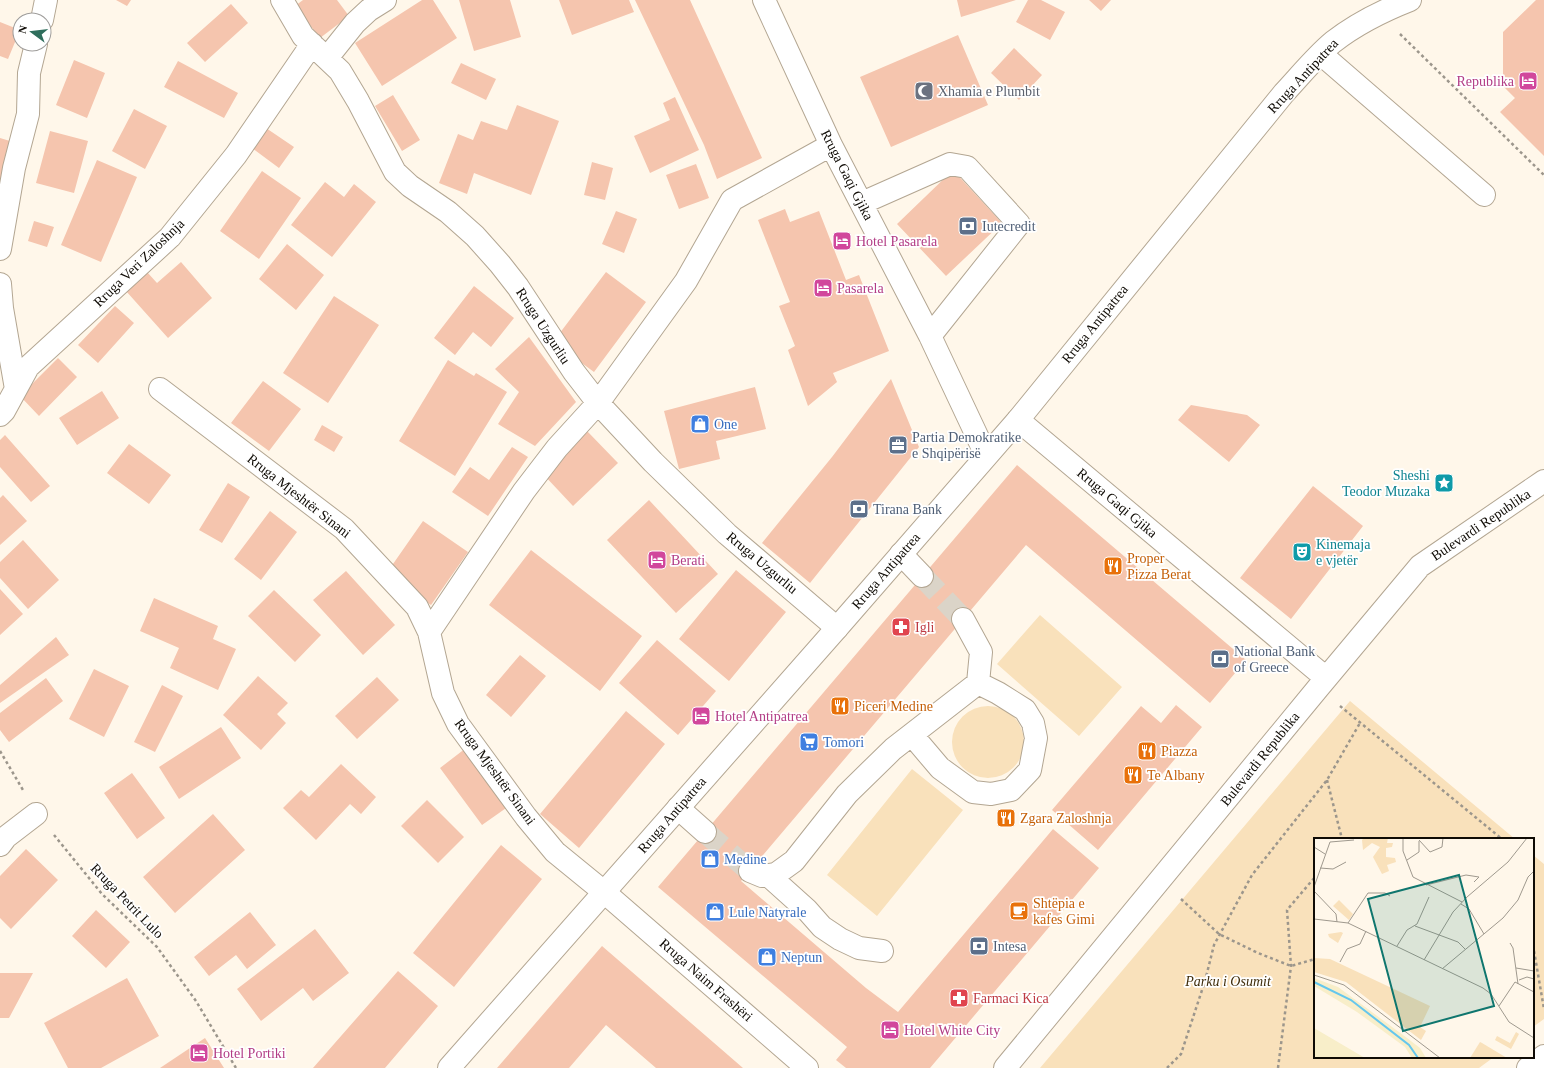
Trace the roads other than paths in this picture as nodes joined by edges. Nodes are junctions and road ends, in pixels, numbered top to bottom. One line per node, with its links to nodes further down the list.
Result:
1 (46, 0): 6 (street)
2 (282, 0): 7 (street, Rruga Uzgurliu)
3 (385, 0): 7 (street, Rruga Veri Zaloshnja)
4 (764, 0): 10 (street, Rruga Gaqi Gjika)
5 (1410, 0): 9 (street, Rruga Antipatrea)
6 (44, 12)
7 (320, 51): 16 (street, Rruga Veri Zaloshnja); 18 (street, Rruga Uzgurliu)
8 (34, 52): 13 (street)
9 (1321, 54): 11 (street); 20 (street, Rruga Antipatrea)
10 (831, 145): 12 (street, Rruga Gaqi Gjika); 18 (street)
11 (1484, 195)
12 (862, 203): 15 (street, Rruga Gaqi Gjika); 15 (street)
13 (0, 249)
14 (0, 284): 16 (street)
15 (930, 336): 21 (street, Rruga Gaqi Gjika)
16 (16, 389): 19 (street, Rruga Veri Zaloshnja)
17 (160, 389): 27 (street, Rruga Mjeshtër Sinani)
18 (598, 403): 26 (street, Rruga Uzgurliu); 27 (street)
19 (0, 415)
20 (1018, 420): 21 (street, Rruga Antipatrea); 29 (street, Rruga Gaqi Gjika)
21 (986, 455): 23 (street, Rruga Antipatrea)
22 (1544, 481): 29 (street, Bulevardi Republika)
23 (901, 554): 24 (street); 26 (street, Rruga Antipatrea)
24 (922, 576)
25 (963, 619): 28 (street)
26 (837, 628): 31 (street, Rruga Antipatrea)
27 (429, 632): 35 (street, Rruga Mjeshtër Sinani)
28 (978, 683): 30 (street); 30 (street)
29 (1322, 683): 40 (street, Bulevardi Republika)
30 (912, 734): 36 (street)
31 (678, 808): 33 (street); 35 (street, Rruga Antipatrea)
32 (36, 814): 34 (street)
33 (705, 832)
34 (0, 846)
35 (604, 892): 38 (street, Rruga Antipatrea); 39 (street, Rruga Naim Frashëri)
36 (882, 951)
37 (1544, 1056): 41 (street)
38 (449, 1068)
39 (807, 1068)
40 (1005, 1068)
41 (1528, 1068)

